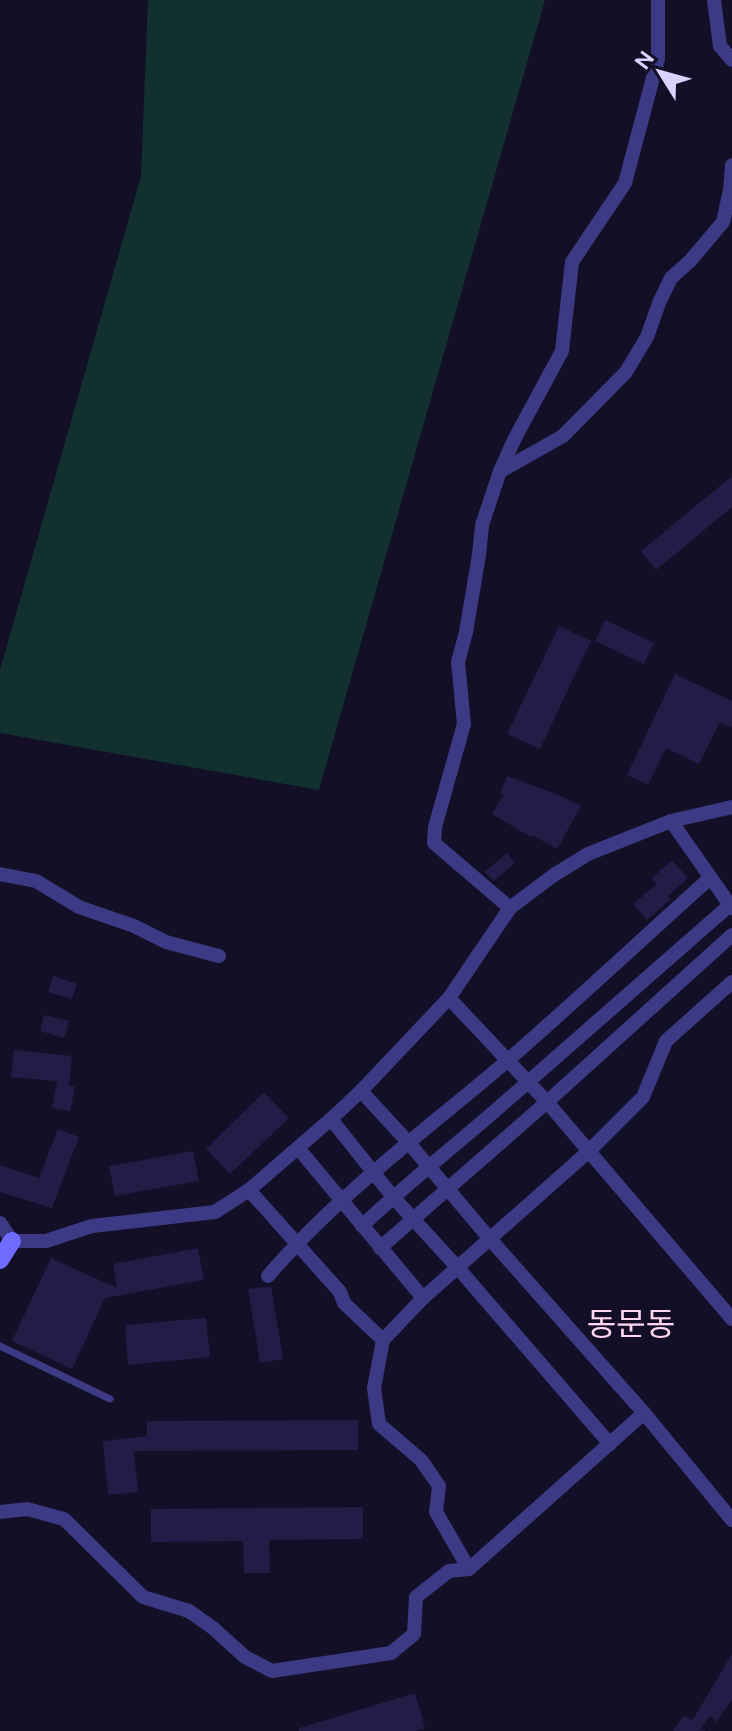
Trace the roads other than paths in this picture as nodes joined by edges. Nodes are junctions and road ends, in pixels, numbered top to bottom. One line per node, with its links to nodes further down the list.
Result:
1 (658, 0): 5 (street)
2 (714, 0): 3 (street)
3 (732, 60)
4 (732, 165): 5 (street)
5 (500, 471): 11 (street)
6 (732, 807): 7 (street)
7 (671, 821): 9 (street); 11 (street)
8 (0, 874): 13 (street)
9 (710, 878): 10 (street); 16 (street)
10 (731, 906): 17 (street)
11 (510, 908): 15 (street)
12 (732, 935): 19 (street)
13 (219, 956)
14 (732, 982): 23 (street)
15 (449, 998): 16 (street); 18 (street)
16 (507, 1060): 17 (street); 21 (street)
17 (528, 1082): 19 (street); 24 (street)
18 (361, 1091): 20 (street); 21 (street)
19 (547, 1102): 23 (street); 26 (street)
20 (331, 1119): 22 (street); 25 (street)
21 (408, 1142): 24 (street); 25 (street)
22 (298, 1148): 27 (street); 29 (street)
23 (589, 1151): 33 (street); 41 (street)
24 (430, 1167): 26 (street); 28 (street)
25 (374, 1172): 28 (street); 29 (street)
26 (448, 1189): 30 (street); 33 (street)
27 (249, 1190): 34 (street); 35 (street)
28 (393, 1197): 30 (street); 32 (street)
29 (341, 1200): 32 (street); 35 (street)
30 (414, 1219): 36 (street); 38 (street)
31 (0, 1223): 34 (street)
32 (362, 1226): 36 (street)
33 (490, 1239): 38 (street); 45 (street)
34 (12, 1241): 37 (street)
35 (296, 1244): 39 (street); 42 (street)
36 (380, 1248): 40 (street)
37 (0, 1260)
38 (458, 1268): 40 (street); 46 (street)
39 (268, 1276)
40 (423, 1298): 42 (street)
41 (732, 1319)
42 (383, 1340): 49 (street)
43 (0, 1346): 44 (lane)
44 (110, 1399)
45 (644, 1413): 46 (street); 48 (street)
46 (610, 1444): 49 (street)
47 (0, 1512): 49 (street)
48 (732, 1520)
49 (469, 1569)

